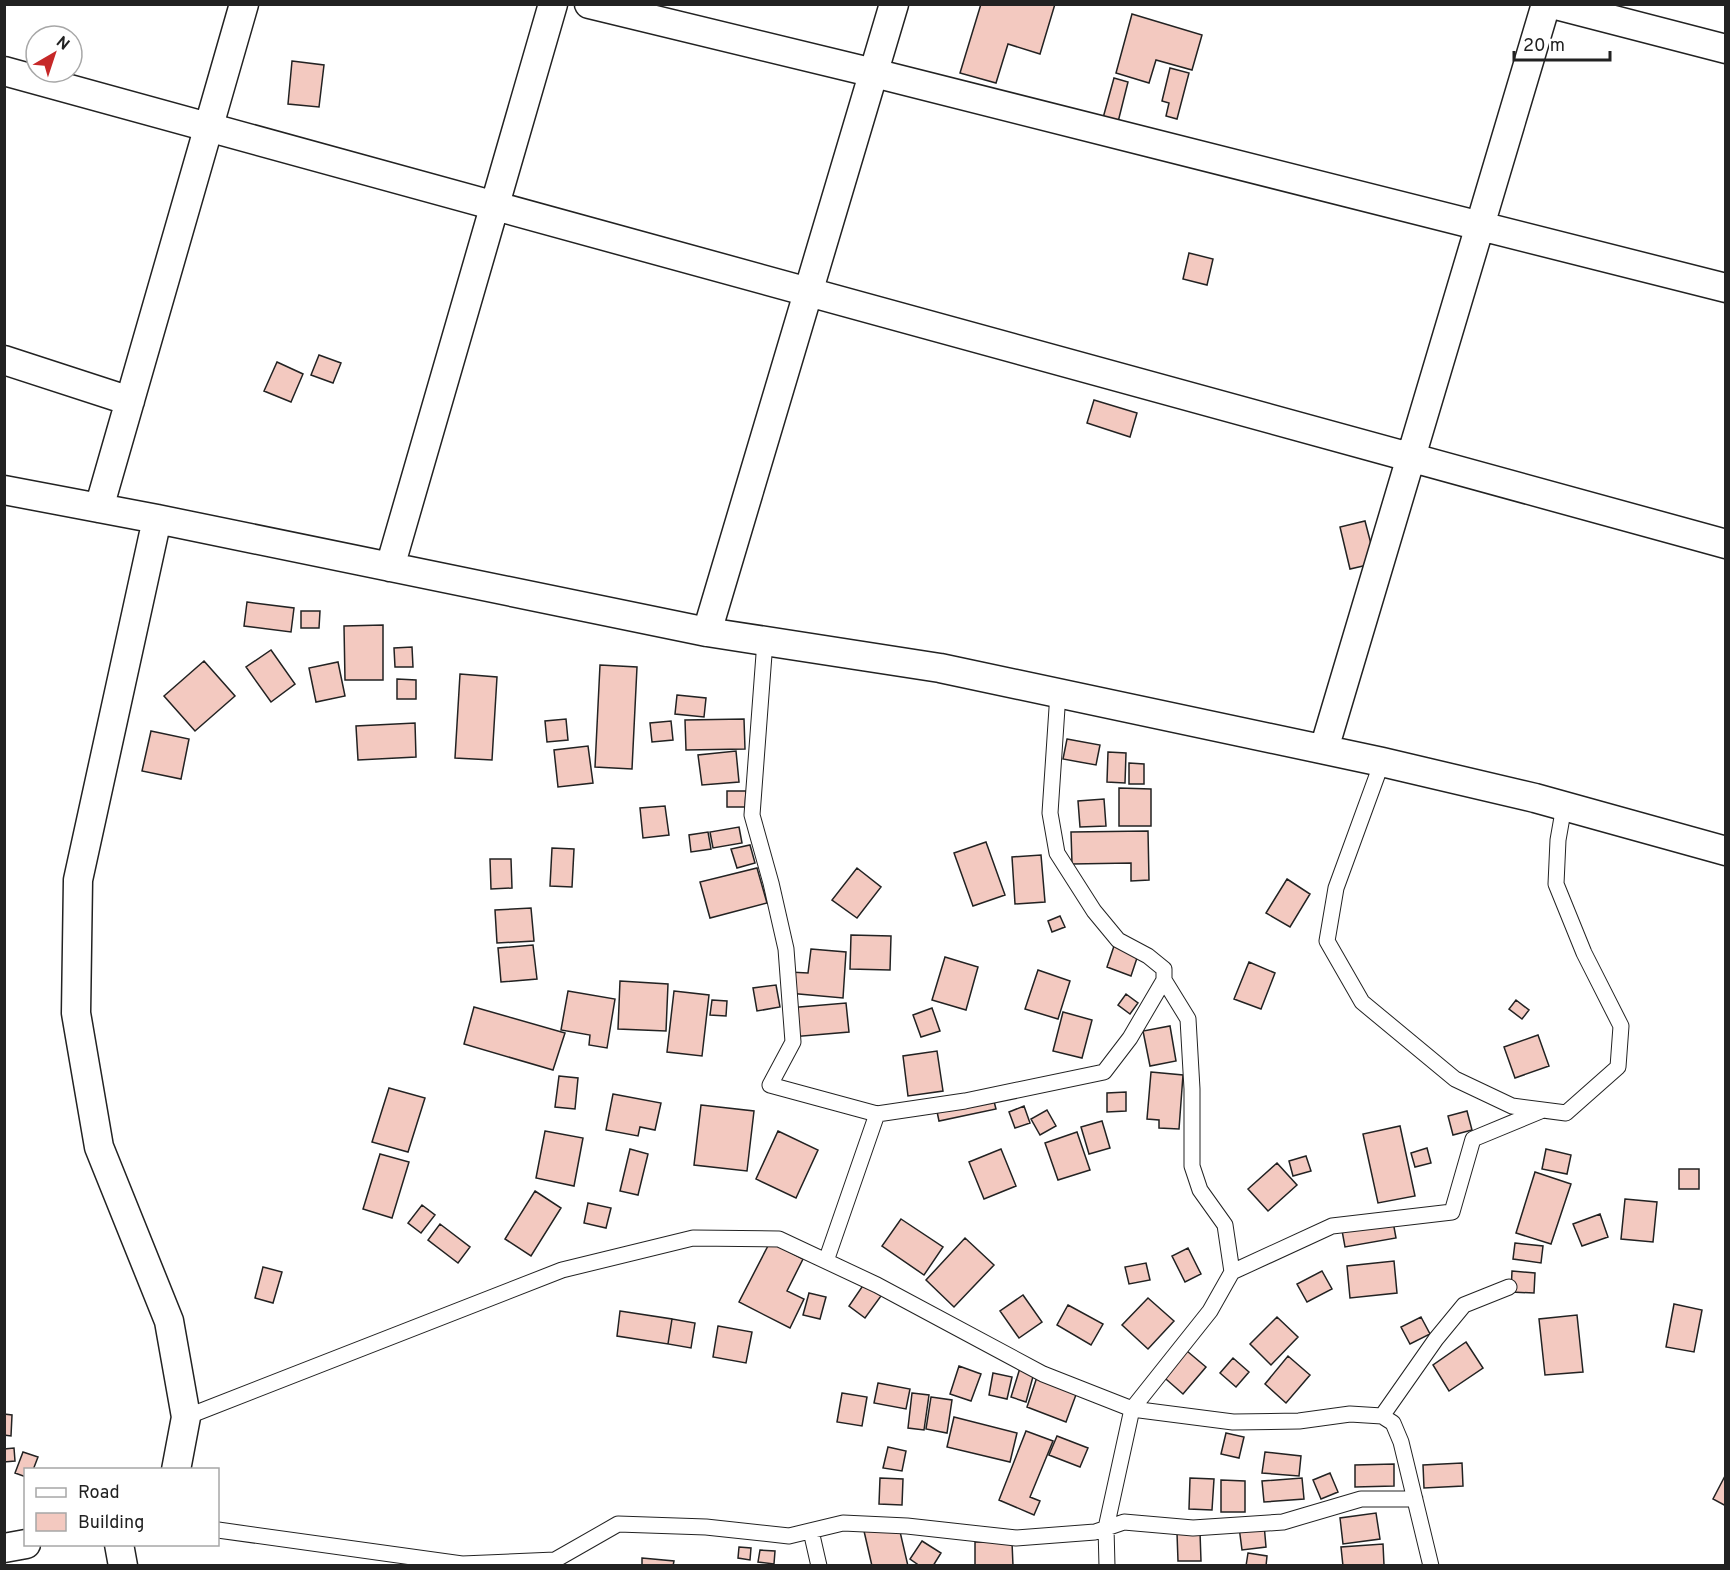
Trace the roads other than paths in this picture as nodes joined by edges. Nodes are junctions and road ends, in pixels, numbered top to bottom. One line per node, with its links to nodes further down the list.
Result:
1 (243, 4): 10 (street)
2 (553, 4): 11 (street)
3 (589, 4): 9 (street)
4 (894, 4): 9 (street)
5 (1546, 4): 12 (street)
6 (1552, 4): 7 (street)
7 (1725, 49)
8 (4, 71): 10 (street)
9 (874, 73): 12 (street); 14 (street)
10 (208, 126): 11 (street); 16 (street)
11 (495, 206): 14 (street); 22 (street)
12 (1480, 226): 13 (street); 17 (street)
13 (1725, 288)
14 (809, 292): 17 (street); 23 (street)
15 (4, 360): 16 (street)
16 (130, 401): 19 (street)
17 (1411, 457): 21 (street); 26 (street)
18 (4, 490): 19 (street)
19 (99, 508): 20 (street)
20 (157, 519): 22 (street); 38 (street)
21 (1725, 544)
22 (390, 567): 23 (street)
23 (707, 632): 24 (street)
24 (765, 641): 25 (street); 32 (lane)
25 (1058, 693): 26 (street); 30 (lane)
26 (1324, 749): 27 (street)
27 (1382, 762): 28 (street); 31 (lane)
28 (1564, 806): 29 (street); 31 (lane)
29 (1725, 850)
30 (1164, 980): 32 (lane); 34 (lane)
31 (1543, 1110): 34 (lane)
32 (877, 1114): 33 (lane)
33 (826, 1261): 36 (lane); 38 (lane)
34 (1232, 1272): 36 (lane)
35 (1509, 1287): 37 (lane)
36 (1132, 1409): 37 (lane); 41 (lane)
37 (1382, 1416): 40 (lane)
38 (186, 1417): 39 (street)
39 (176, 1468)
40 (1415, 1499): 41 (lane); 50 (lane)
41 (1106, 1528): 43 (lane); 49 (lane)
42 (219, 1530): 43 (lane)
43 (811, 1531): 48 (lane)
44 (24, 1544): 46 (street)
45 (119, 1546): 47 (street)
46 (4, 1548)
47 (123, 1566)
48 (819, 1566)
49 (1107, 1566)
50 (1431, 1566)

